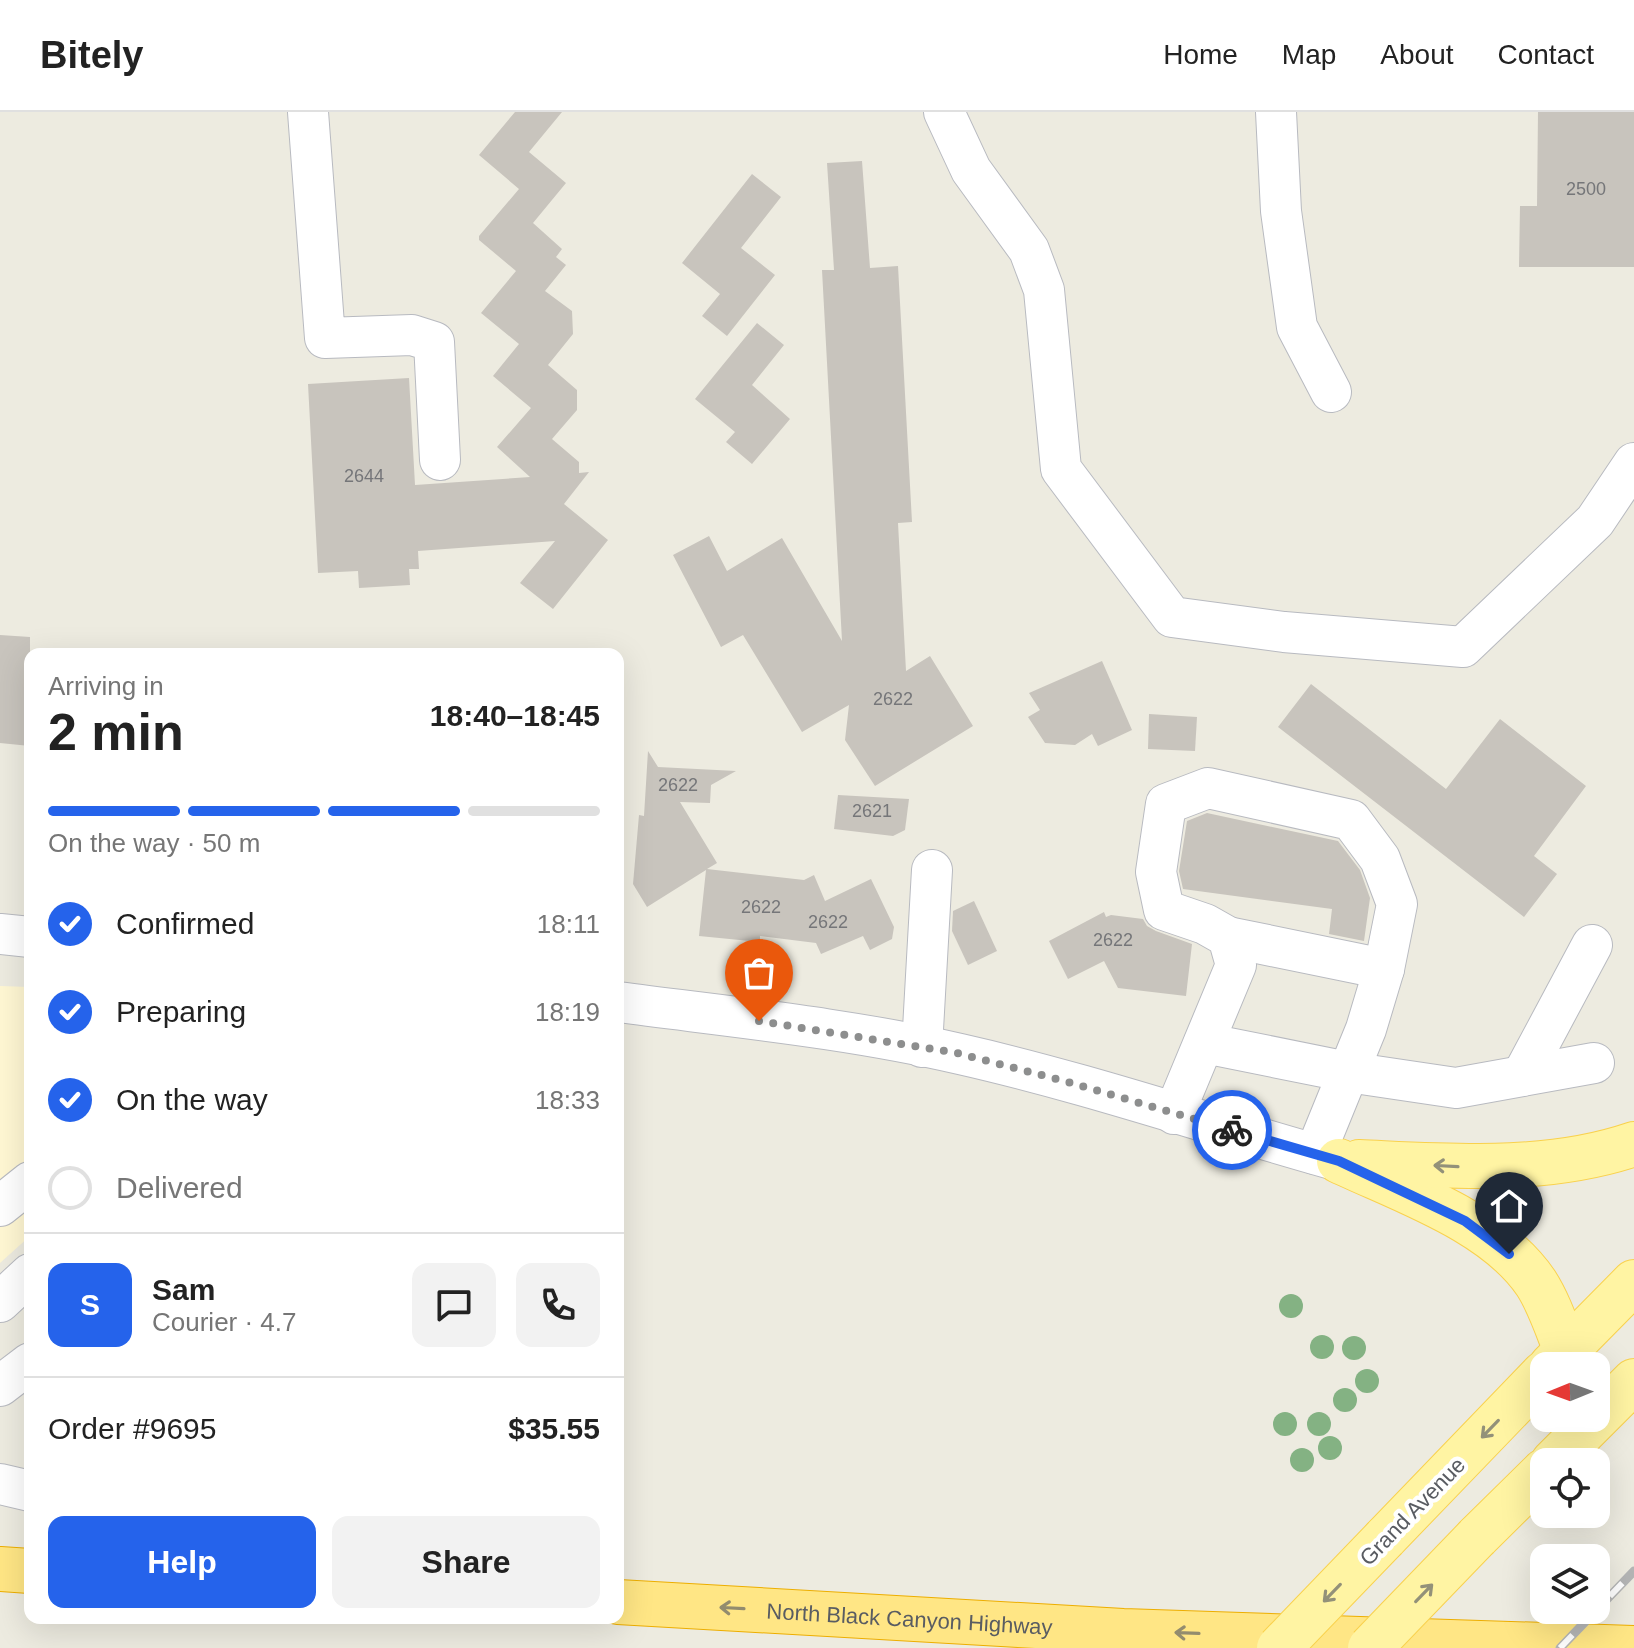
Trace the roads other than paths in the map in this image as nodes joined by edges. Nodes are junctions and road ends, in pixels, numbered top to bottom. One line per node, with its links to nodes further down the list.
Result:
1 (308, 112): 5 (street)
2 (944, 112): 6 (street)
3 (1276, 112): 4 (street)
4 (1331, 392)
5 (440, 460)
6 (1634, 463)
7 (932, 870): 15 (street)
8 (0, 934): 9 (street)
9 (24, 936)
10 (1228, 937): 12 (street); 12 (street); 14 (street)
11 (1592, 945): 18 (street)
12 (1384, 969): 17 (street)
13 (624, 1003): 15 (street)
14 (1204, 1043): 17 (street); 19 (street)
15 (922, 1047): 19 (street)
16 (1594, 1063): 18 (street)
17 (1348, 1072): 18 (street); 21 (street)
18 (1522, 1076)
19 (1174, 1114): 21 (street)
20 (1634, 1144): 21 (main road, one-way to 21)
21 (1327, 1157): 25 (main road)
22 (24, 1187): 23 (street)
23 (0, 1206)
24 (1634, 1282): 26 (main road, Grand Avenue)
25 (1551, 1352)
26 (1564, 1352)
27 (24, 1368): 29 (street)
28 (1634, 1381): 31 (main road)
29 (0, 1386)
30 (1530, 1387): 40 (main road, Grand Avenue, one-way to 40, bridge)
31 (1567, 1448)
32 (0, 1484): 34 (street)
33 (1530, 1485): 41 (main road, one-way to 33, bridge)
34 (24, 1490)
35 (0, 1569): 36 (highway)
36 (24, 1571)
37 (624, 1602): 39 (highway, North Black Canyon Highway, one-way to 37)
38 (1634, 1640): 39 (main road, North Black Canyon Highway)
39 (1517, 1644): 42 (highway)
40 (1279, 1648)
41 (1370, 1648)
42 (1634, 1648)

